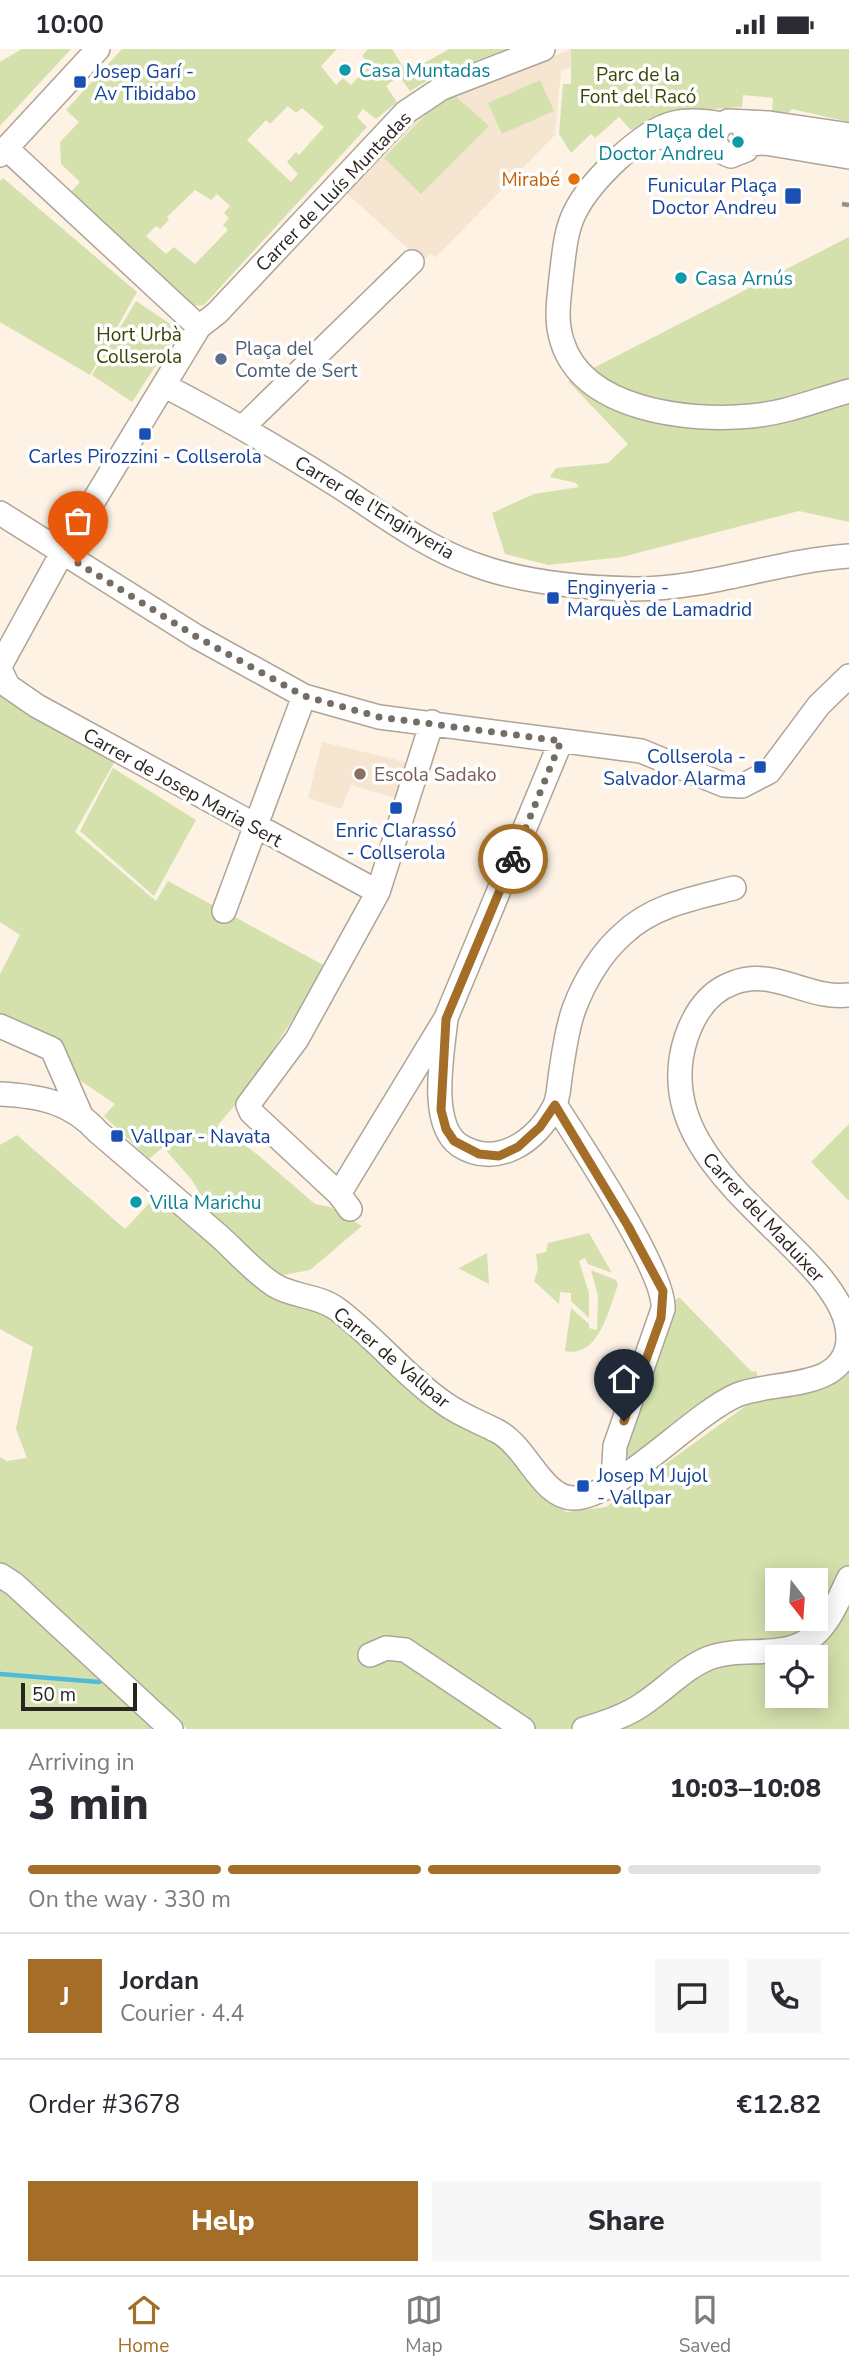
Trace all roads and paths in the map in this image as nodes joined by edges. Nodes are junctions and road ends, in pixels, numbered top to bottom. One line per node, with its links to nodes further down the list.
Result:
1 (98, 49): 5 (street)
2 (543, 49): 8 (street, Carrer de Lluís Muntadas)
3 (731, 133): 4 (street); 6 (street); 10 (street)
4 (849, 135)
5 (3, 151): 8 (street)
6 (849, 157)
7 (412, 262): 11 (street)
8 (199, 327): 9 (street, Carrer de Lluís Muntadas)
9 (165, 386): 11 (street, Carrer de l'Enginyeria); 13 (street, Carrer de Lluís Muntadas)
10 (849, 391)
11 (242, 428): 14 (street, Carrer de l'Enginyeria)
12 (0, 513): 13 (street)
13 (62, 553): 15 (street, Carrer de Lluís Muntadas); 17 (street)
14 (849, 556)
15 (0, 668): 20 (street, Carrer de Josep Maria Sert)
16 (849, 675): 19 (street)
17 (304, 696): 18 (street); 20 (street)
18 (432, 722): 19 (street); 22 (street)
19 (561, 741): 25 (street)
20 (257, 828): 22 (street, Carrer de Josep Maria Sert); 23 (street)
21 (734, 888): 28 (street)
22 (378, 892): 25 (street)
23 (224, 911)
24 (849, 995): 30 (street, Carrer del Maduixer)
25 (446, 1019): 28 (street)
26 (0, 1025): 29 (street)
27 (0, 1094): 29 (street, Carrer de Vallpar)
28 (555, 1105): 31 (street)
29 (80, 1113): 31 (street, Carrer de Vallpar)
30 (828, 1373): 31 (street, Carrer de Vallpar)
31 (614, 1481)
32 (0, 1576): 35 (street)
33 (849, 1578): 37 (street)
34 (370, 1655): 36 (street)
35 (171, 1729)
36 (523, 1729)
37 (584, 1729)

